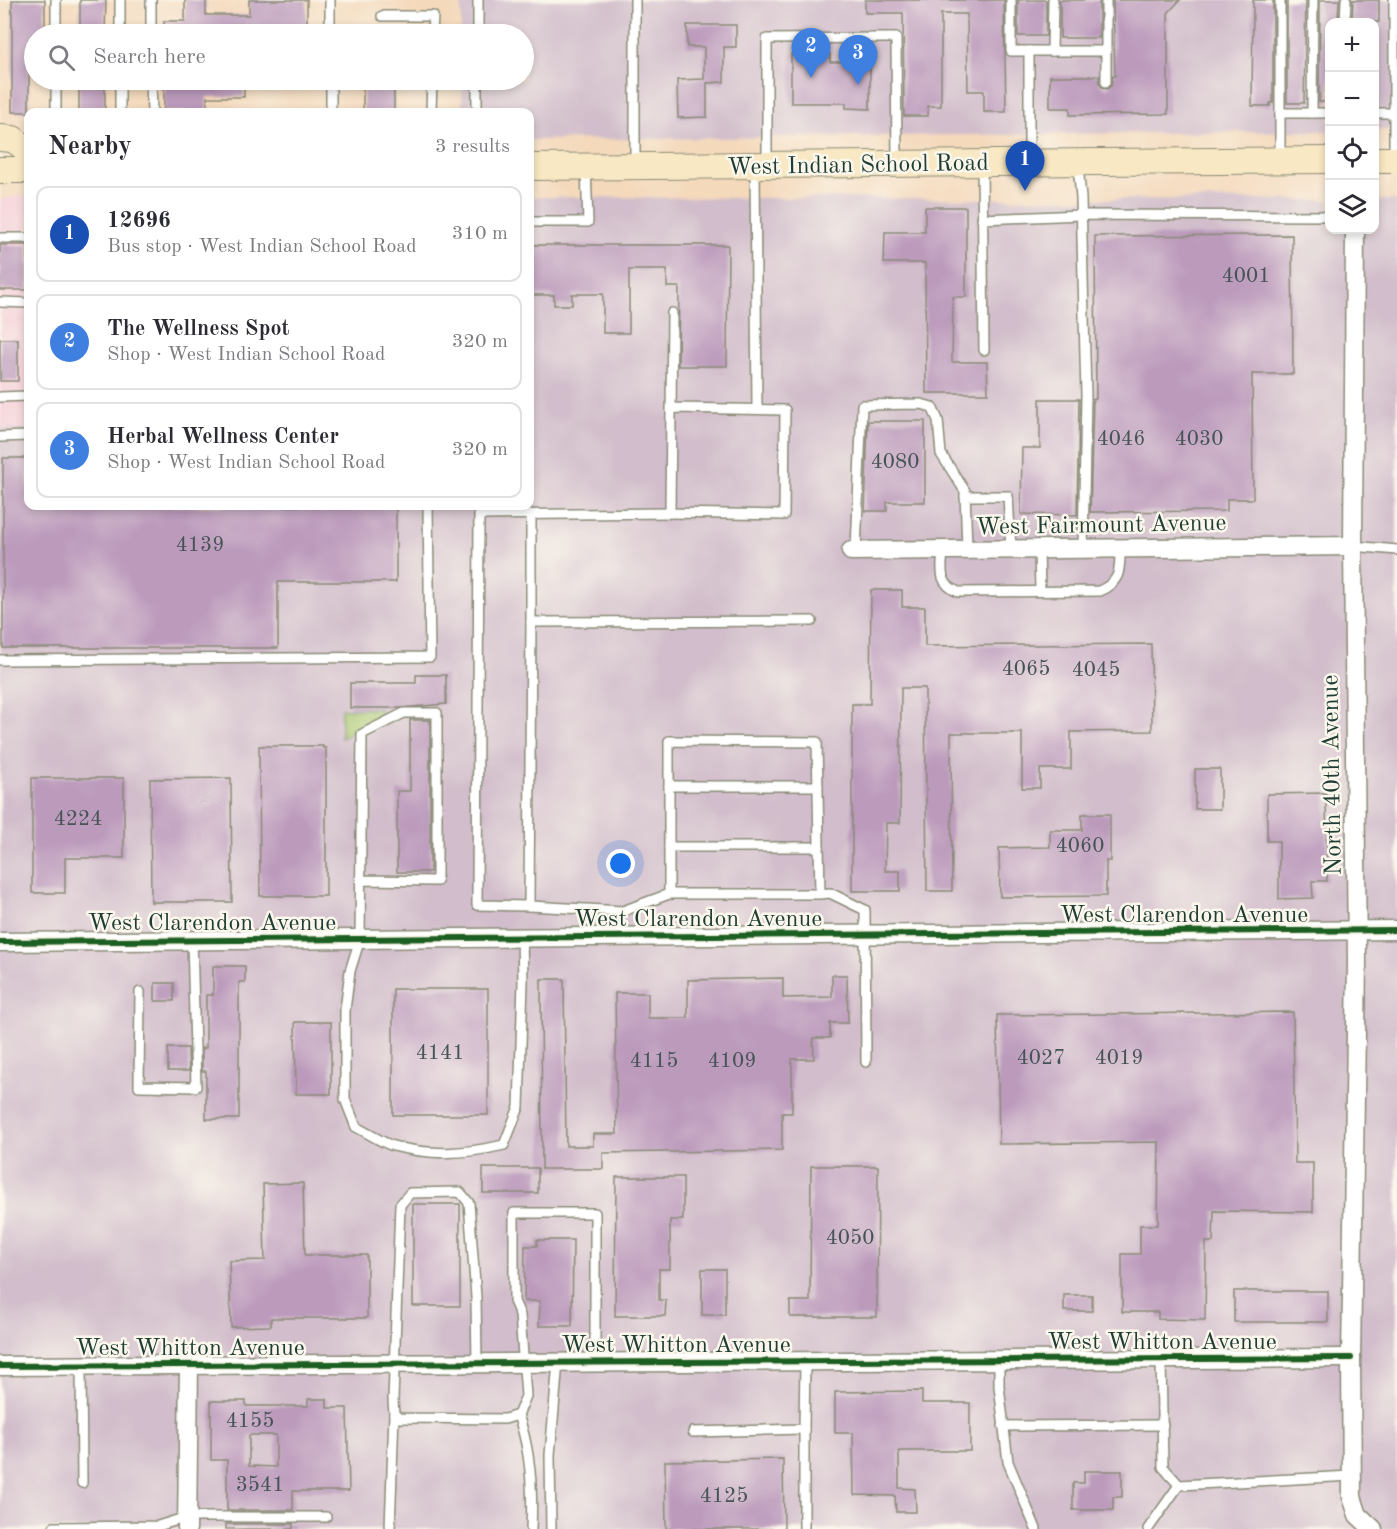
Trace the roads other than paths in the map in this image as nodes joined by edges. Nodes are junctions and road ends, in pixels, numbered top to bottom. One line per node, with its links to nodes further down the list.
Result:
1 (56, 0): 16 (lane)
2 (120, 0): 17 (lane)
3 (151, 0): 18 (lane)
4 (330, 0): 19 (lane)
5 (478, 0): 21 (lane)
6 (635, 0): 53 (lane)
7 (1011, 0): 22 (lane)
8 (1053, 0): 23 (lane)
9 (1106, 0): 24 (lane)
10 (1280, 0): 38 (lane)
11 (1313, 0): 39 (lane)
12 (1346, 0): 15 (lane)
13 (1394, 0): 42 (lane)
14 (382, 16): 20 (lane)
15 (1345, 18)
16 (56, 24)
17 (120, 24)
18 (151, 24)
19 (330, 24)
20 (433, 24)
21 (478, 24)
22 (1029, 51): 23 (lane); 50 (lane)
23 (1053, 51): 24 (lane)
24 (1106, 51): 25 (lane)
25 (1106, 82)
26 (56, 90): 32 (lane)
27 (120, 90): 33 (lane)
28 (151, 90): 34 (lane)
29 (331, 90): 35 (lane)
30 (432, 90): 36 (lane)
31 (477, 90): 37 (lane)
32 (56, 108)
33 (120, 108)
34 (152, 108)
35 (331, 108)
36 (431, 108)
37 (477, 108)
38 (1280, 113): 39 (lane); 45 (lane)
39 (1312, 113): 40 (lane)
40 (1325, 113)
41 (1379, 113): 42 (lane)
42 (1394, 113): 47 (lane)
43 (0, 138): 44 (main road)
44 (24, 147)
45 (1280, 160): 46 (main road, West Indian School Road); 48 (main road, West Indian School Road)
46 (1325, 160)
47 (1389, 160)
48 (1078, 162): 50 (main road, West Indian School Road); 58 (lane)
49 (982, 163): 50 (main road, West Indian School Road); 51 (main road, West Indian School Road); 60 (lane)
50 (1029, 163)
51 (897, 164): 52 (main road, West Indian School Road); 52 (lane)
52 (761, 165): 53 (main road, West Indian School Road); 72 (lane)
53 (635, 166): 55 (main road, West Indian School Road)
54 (534, 167): 55 (main road, West Indian School Road)
55 (586, 167): 61 (lane)
56 (0, 170): 57 (main road)
57 (24, 170)
58 (1081, 215): 59 (lane); 60 (lane); 80 (lane)
59 (1325, 216)
60 (982, 219): 68 (lane)
61 (534, 222)
62 (1355, 234): 79 (street, North 40th Avenue)
63 (0, 238): 64 (lane)
64 (24, 238)
65 (0, 302): 66 (lane)
66 (24, 303)
67 (672, 313): 71 (lane)
68 (984, 350)
69 (24, 396): 70 (lane)
70 (0, 397)
71 (672, 408): 72 (lane); 77 (lane)
72 (757, 409): 77 (lane)
73 (0, 436): 74 (lane)
74 (24, 436)
75 (965, 496): 83 (lane); 84 (lane); 86 (lane)
76 (428, 510): 91 (lane)
77 (670, 513): 78 (lane)
78 (531, 515): 90 (lane); 99 (lane)
79 (1353, 546): 81 (street, West Fairmount Avenue); 87 (lane); 101 (street, North 40th Avenue)
80 (1083, 548): 81 (street, West Fairmount Avenue); 85 (street, West Fairmount Avenue)
81 (1120, 548): 88 (lane)
82 (943, 549): 83 (street, West Fairmount Avenue); 86 (street, West Fairmount Avenue); 88 (lane)
83 (967, 549): 84 (street, West Fairmount Avenue)
84 (1011, 549): 85 (street, West Fairmount Avenue)
85 (1039, 549): 88 (lane)
86 (854, 550)
87 (1397, 550)
88 (1040, 591)
89 (812, 621): 90 (lane)
90 (531, 622): 99 (lane)
91 (0, 660)
92 (669, 786): 93 (lane); 93 (lane); 94 (lane)
93 (818, 786): 95 (lane)
94 (669, 847): 95 (lane); 97 (lane)
95 (819, 847): 98 (lane)
96 (361, 880): 96 (lane); 104 (lane)
97 (669, 894): 98 (lane); 99 (lane)
98 (820, 894): 102 (lane)
99 (529, 906)
100 (1397, 930): 101 (street, West Clarendon Avenue)
101 (1357, 931): 102 (street, West Clarendon Avenue); 109 (street, North 40th Avenue)
102 (865, 935): 103 (street, West Clarendon Avenue); 108 (lane)
103 (522, 938): 104 (street, West Clarendon Avenue); 104 (lane)
104 (360, 939): 105 (street, West Clarendon Avenue)
105 (192, 940): 106 (street, West Clarendon Avenue); 107 (lane)
106 (0, 942)
107 (140, 992)
108 (866, 1062)
109 (1351, 1358): 110 (street, West Whitton Avenue); 127 (street, North 40th Avenue)
110 (1161, 1359): 111 (street, West Whitton Avenue); 123 (lane)
111 (999, 1360): 112 (street, West Whitton Avenue); 124 (lane)
112 (805, 1361): 114 (street, West Whitton Avenue); 125 (lane)
113 (558, 1362): 114 (street, West Whitton Avenue); 116 (street, West Whitton Avenue); 135 (lane)
114 (595, 1362): 116 (lane)
115 (477, 1363): 116 (street, West Whitton Avenue); 117 (street, West Whitton Avenue); 117 (lane)
116 (523, 1363): 122 (lane)
117 (394, 1364): 119 (street, West Whitton Avenue); 121 (lane)
118 (81, 1365): 119 (street, West Whitton Avenue); 120 (street, West Whitton Avenue); 128 (lane)
119 (189, 1365): 131 (street)
120 (0, 1366)
121 (394, 1414): 122 (lane); 133 (lane)
122 (518, 1415): 134 (lane)
123 (1163, 1425): 124 (lane); 129 (lane)
124 (1003, 1426): 137 (lane)
125 (804, 1429): 126 (lane); 136 (lane)
126 (693, 1432)
127 (1352, 1476): 129 (lane); 139 (street, North 40th Avenue)
128 (82, 1483)
129 (1179, 1485): 138 (lane)
130 (326, 1517): 131 (lane)
131 (187, 1523): 132 (lane)
132 (54, 1527)
133 (390, 1529)
134 (531, 1529)
135 (551, 1529)
136 (804, 1529)
137 (1036, 1529)
138 (1148, 1529)
139 (1373, 1529)

